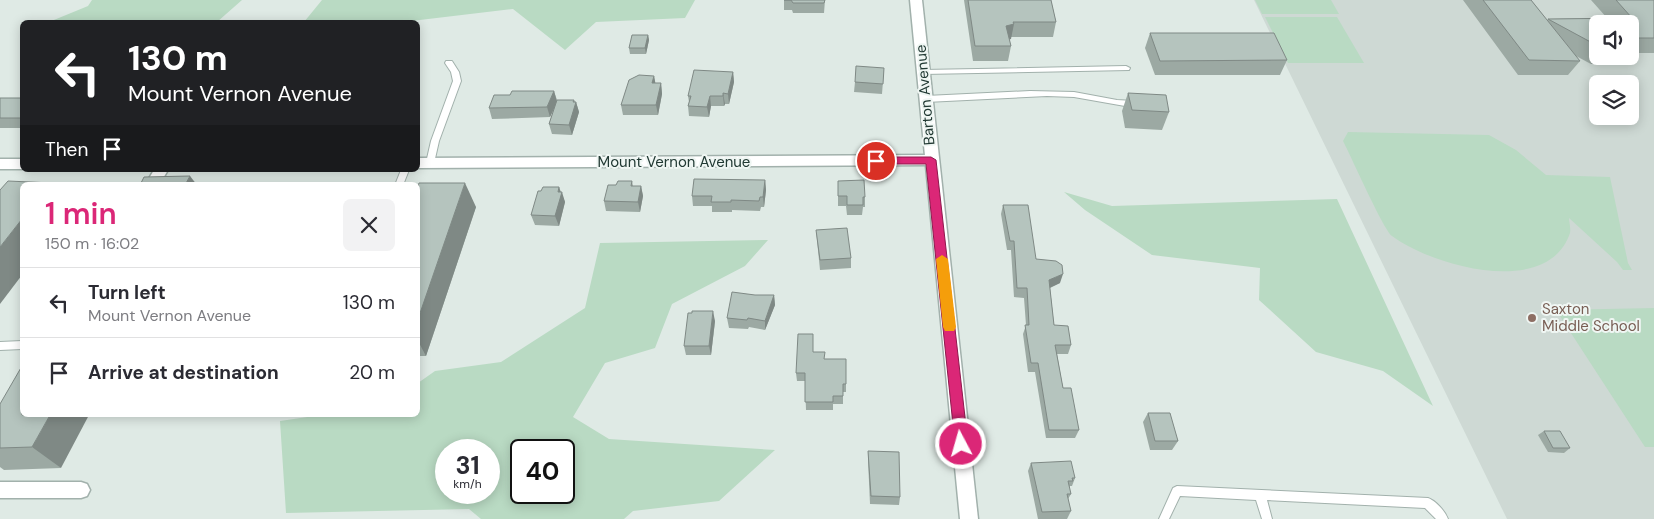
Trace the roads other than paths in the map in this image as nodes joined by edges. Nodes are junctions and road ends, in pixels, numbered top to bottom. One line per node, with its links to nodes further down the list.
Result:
1 (916, 0): 4 (street, Barton Avenue)
2 (449, 63): 8 (lane)
3 (1126, 68): 4 (lane)
4 (923, 72): 5 (street, Barton Avenue)
5 (926, 99): 6 (lane); 7 (street, Barton Avenue)
6 (1140, 104)
7 (931, 160): 8 (street, Mount Vernon Avenue); 16 (street, Barton Avenue)
8 (424, 163)
9 (0, 164): 10 (street)
10 (20, 164)
11 (0, 346): 12 (lane)
12 (20, 346)
13 (0, 490): 14 (street)
14 (81, 490)
15 (1260, 495): 17 (lane); 18 (lane); 19 (lane)
16 (968, 519)
17 (1164, 519)
18 (1267, 519)
19 (1443, 519)

